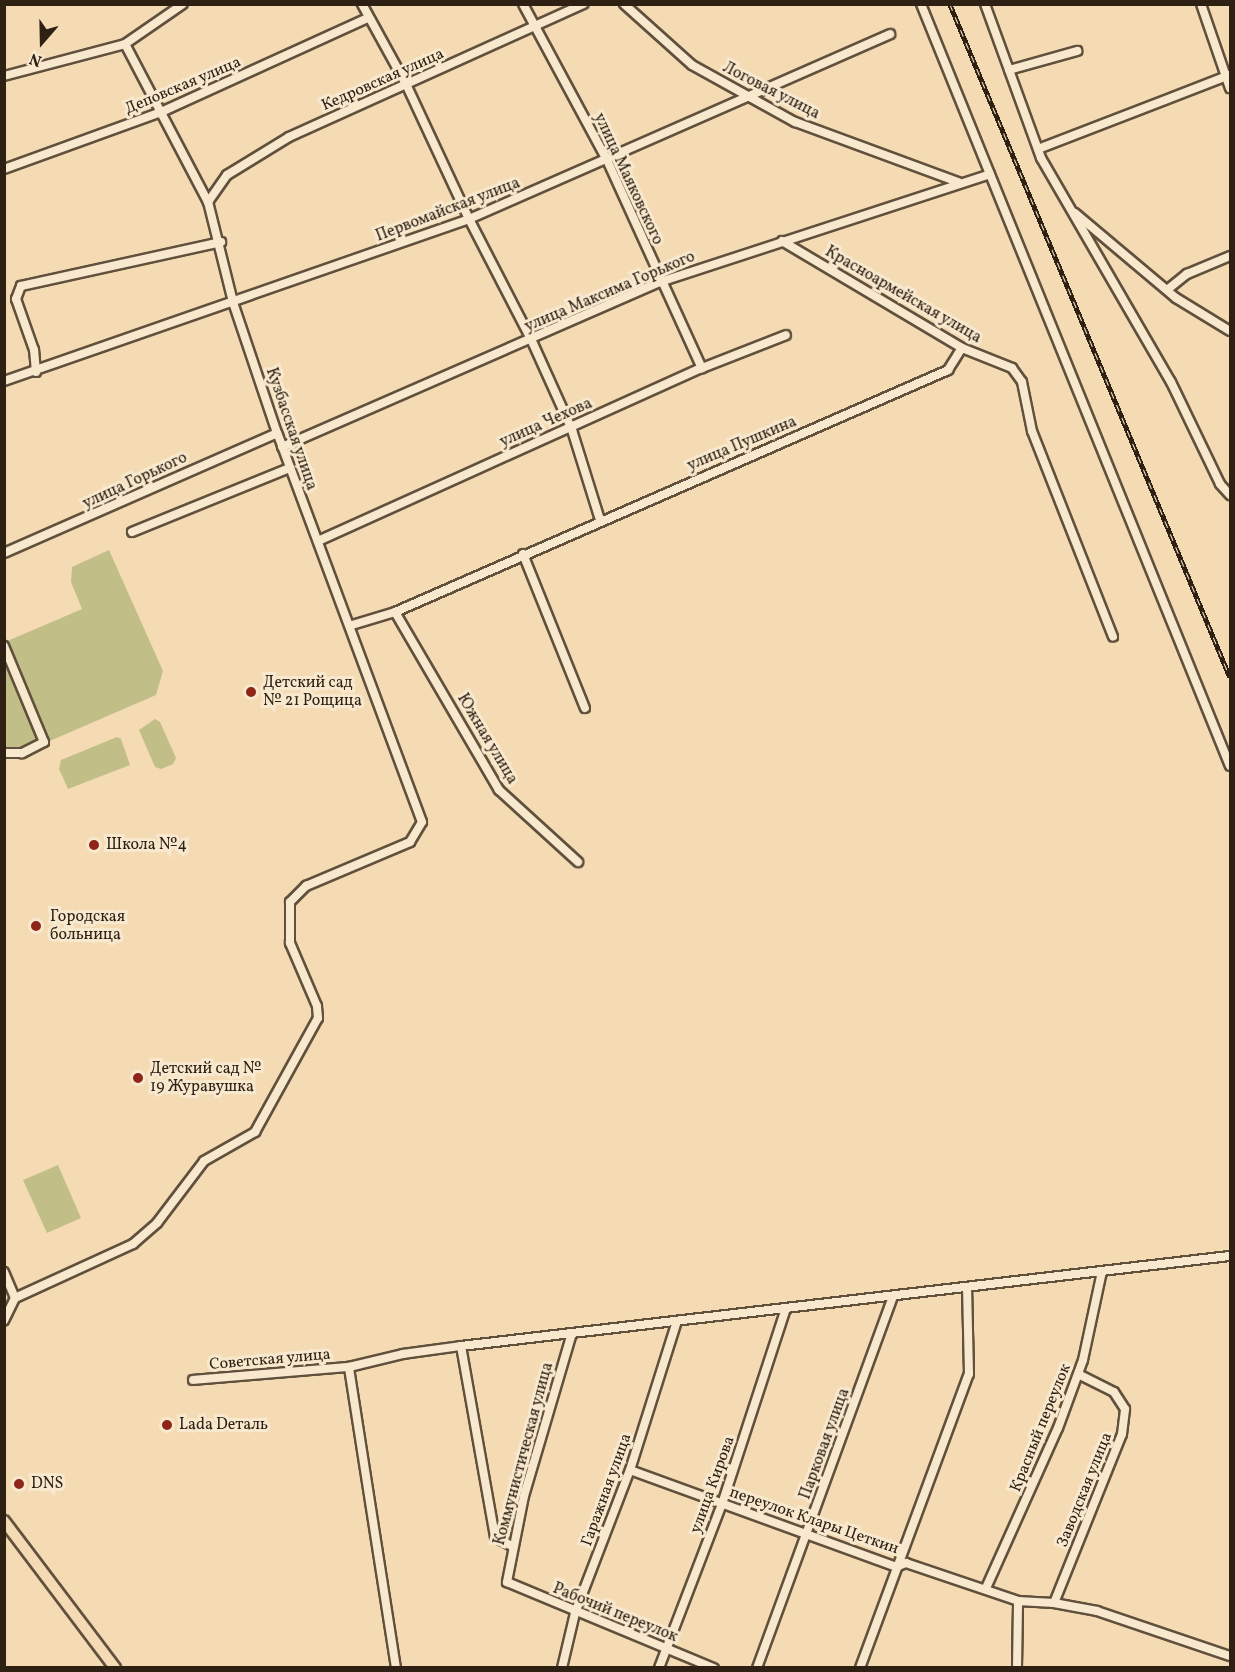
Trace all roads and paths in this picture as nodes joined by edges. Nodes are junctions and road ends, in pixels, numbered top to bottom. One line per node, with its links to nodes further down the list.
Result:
1 (183, 4): 12 (street)
2 (362, 4): 9 (street)
3 (523, 4): 10 (street, улица Маяковского)
4 (583, 4): 10 (street, Кедровская улица)
5 (624, 4): 19 (street, Логовая улица)
6 (921, 4): 24 (street)
7 (985, 4): 14 (street)
8 (1202, 4): 16 (street)
9 (367, 18): 17 (street); 20 (street, Деповская улица)
10 (534, 27): 17 (street, Кедровская улица); 22 (street, улица Маяковского)
11 (890, 34): 19 (street, Первомайская улица)
12 (125, 44): 15 (street); 20 (street, Кузбасская улица)
13 (1077, 51): 14 (street)
14 (1009, 70): 21 (street)
15 (4, 76)
16 (1228, 76): 18 (street); 21 (street)
17 (406, 84): 26 (street, Кедровская улица); 28 (street)
18 (1230, 88)
19 (747, 95): 22 (street, Первомайская улица); 25 (street, Логовая улица)
20 (159, 113): 23 (street, Деповская улица); 26 (street, Кузбасская улица)
21 (1038, 149): 27 (street)
22 (608, 160): 28 (street, Первомайская улица); 32 (street, улица Маяковского)
23 (4, 169)
24 (990, 174): 25 (street, улица Максима Горького); 58 (street)
25 (958, 183): 29 (street, улица Максима Горького)
26 (208, 202): 30 (street, Кузбасская улица)
27 (1069, 208): 33 (street); 46 (street)
28 (469, 219): 34 (street, Первомайская улица); 37 (street)
29 (782, 241): 32 (street, улица Максима Горького); 38 (street, Красноармейская улица)
30 (221, 242): 34 (street, Кузбасская улица); 40 (street)
31 (1230, 256): 33 (street)
32 (660, 282): 37 (street, улица Максима Горького); 39 (street, улица Маяковского)
33 (1167, 290): 35 (street)
34 (233, 302): 40 (street, Первомайская улица); 43 (street, Кузбасская улица)
35 (1230, 331)
36 (786, 335): 39 (street, улица Чехова)
37 (531, 339): 42 (street); 44 (street, улица Максима Горького)
38 (962, 348): 47 (street, улица Пушкина); 54 (street, Красноармейская улица)
39 (702, 368): 42 (street, улица Чехова)
40 (36, 372): 41 (street, Первомайская улица)
41 (4, 381)
42 (570, 427): 47 (street); 49 (street, улица Чехова)
43 (278, 433): 44 (street, Кузбасская улица); 50 (street, улица Горького)
44 (282, 447): 45 (street, Кузбасская улица)
45 (290, 468): 48 (street); 49 (street, Кузбасская улица)
46 (1230, 495)
47 (600, 520): 51 (street, улица Пушкина)
48 (132, 532)
49 (318, 541): 53 (street, Кузбасская улица)
50 (4, 553)
51 (523, 554): 52 (street, улица Пушкина); 56 (street)
52 (395, 612): 53 (street, улица Пушкина); 59 (street, Южная улица)
53 (352, 625): 65 (street, Кузбасская улица)
54 (1113, 637)
55 (4, 646): 57 (street)
56 (585, 708)
57 (4, 753)
58 (1230, 766)
59 (578, 862)
60 (1230, 1256): 61 (street, Советская улица)
61 (1102, 1271): 63 (street, Советская улица); 72 (street, Красный переулок)
62 (4, 1272): 65 (street)
63 (967, 1287): 64 (street, Советская улица); 79 (street)
64 (893, 1296): 66 (street, Советская улица); 77 (street, Парковая улица)
65 (15, 1298): 67 (street)
66 (786, 1308): 68 (street, Советская улица); 75 (street, улица Кирова)
67 (4, 1321)
68 (677, 1321): 69 (street, Советская улица); 74 (street, Гаражная улица)
69 (572, 1333): 70 (street, Советская улица); 78 (street, Коммунистическая улица)
70 (461, 1346): 71 (street, Советская улица); 78 (street)
71 (349, 1367): 73 (street, Советская улица); 88 (street)
72 (1078, 1374): 81 (street, Красный переулок); 83 (street, Заводская улица)
73 (192, 1380)
74 (630, 1470): 75 (street, переулок Клары Цеткин); 84 (street, Гаражная улица)
75 (722, 1504): 77 (street, переулок Клары Цеткин); 85 (street, улица Кирова)
76 (4, 1521): 87 (main road)
77 (808, 1534): 79 (street, переулок Клары Цеткин); 92 (street, Парковая улица)
78 (512, 1546): 80 (street, Коммунистическая улица)
79 (897, 1567): 81 (street, переулок Клары Цеткин); 93 (street)
80 (507, 1582): 84 (street, Рабочий переулок)
81 (986, 1588): 82 (street, переулок Клары Цеткин)
82 (1018, 1602): 83 (street, переулок Клары Цеткин); 94 (street)
83 (1054, 1603): 86 (street, переулок Клары Цеткин)
84 (575, 1613): 85 (street, Рабочий переулок); 89 (street, Гаражная улица)
85 (666, 1649): 90 (street, улица Кирова); 91 (street, Рабочий переулок)
86 (1230, 1656)
87 (115, 1668)
88 (396, 1668)
89 (562, 1668)
90 (658, 1668)
91 (714, 1668)
92 (757, 1668)
93 (860, 1668)
94 (1017, 1668)

